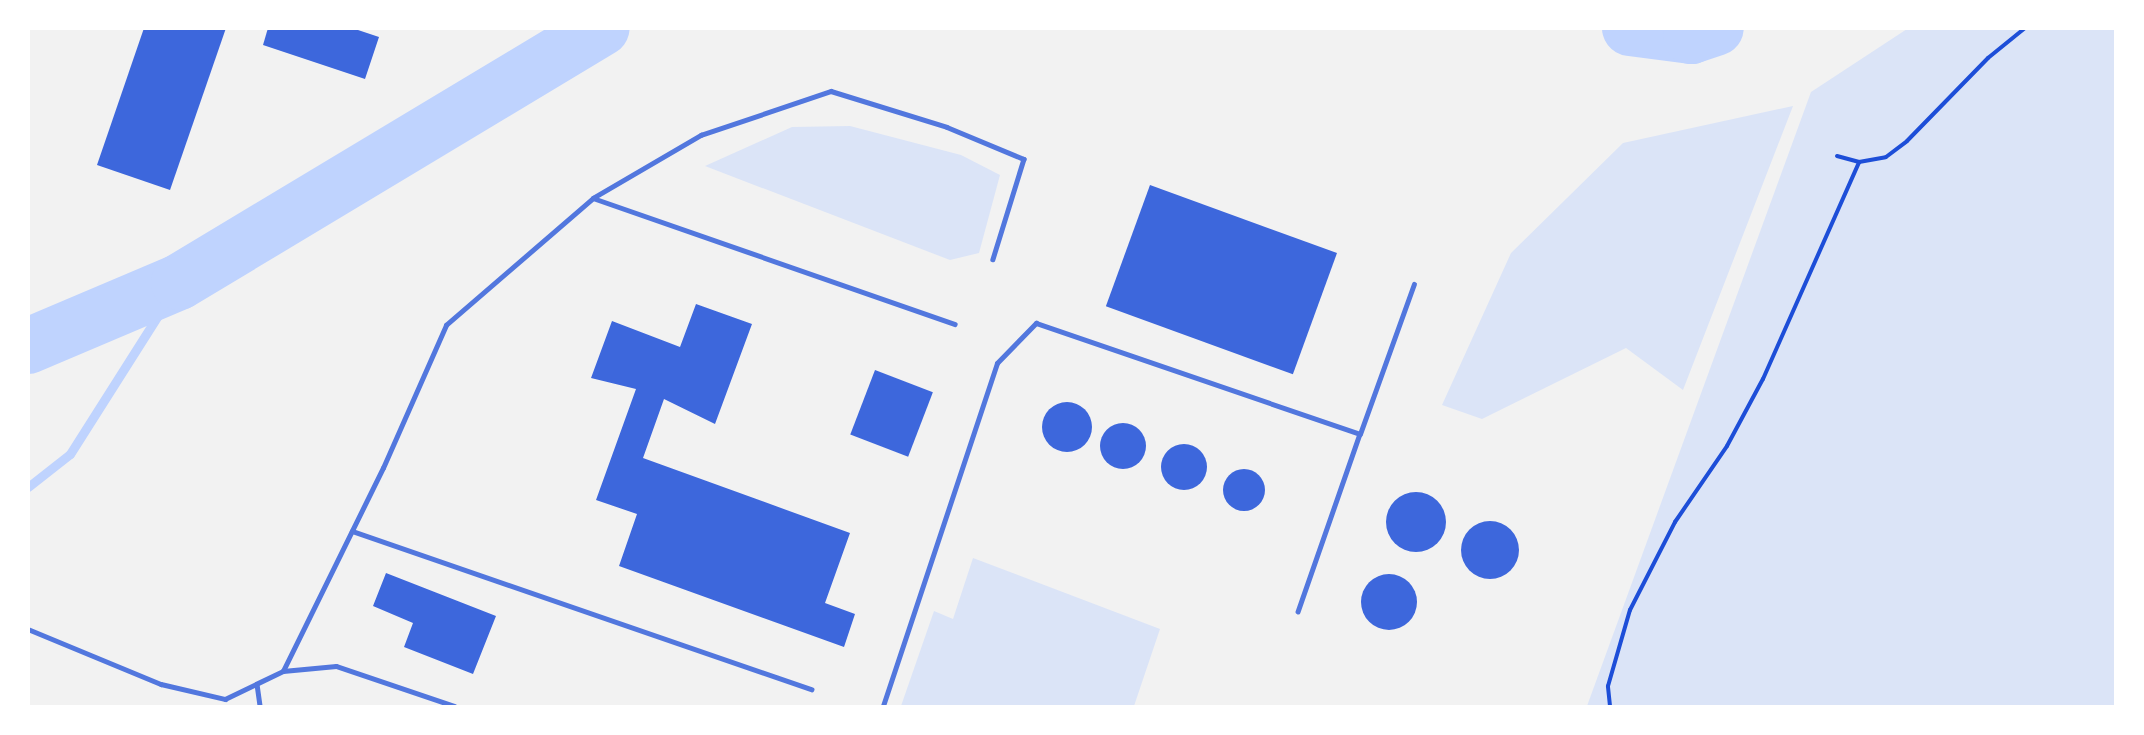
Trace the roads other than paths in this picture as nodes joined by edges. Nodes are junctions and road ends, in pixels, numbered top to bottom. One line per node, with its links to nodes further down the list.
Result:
1 (593, 198): 2 (lane); 4 (lane); 6 (lane)
2 (993, 259)
3 (1414, 284): 5 (lane)
4 (955, 324)
5 (1360, 434): 7 (lane); 14 (lane)
6 (352, 531): 9 (lane); 11 (lane)
7 (1298, 612)
8 (28, 629): 10 (lane)
9 (283, 671): 10 (lane); 13 (lane)
10 (257, 684): 12 (lane)
11 (812, 689)
12 (260, 706)
13 (454, 706)
14 (883, 706)

